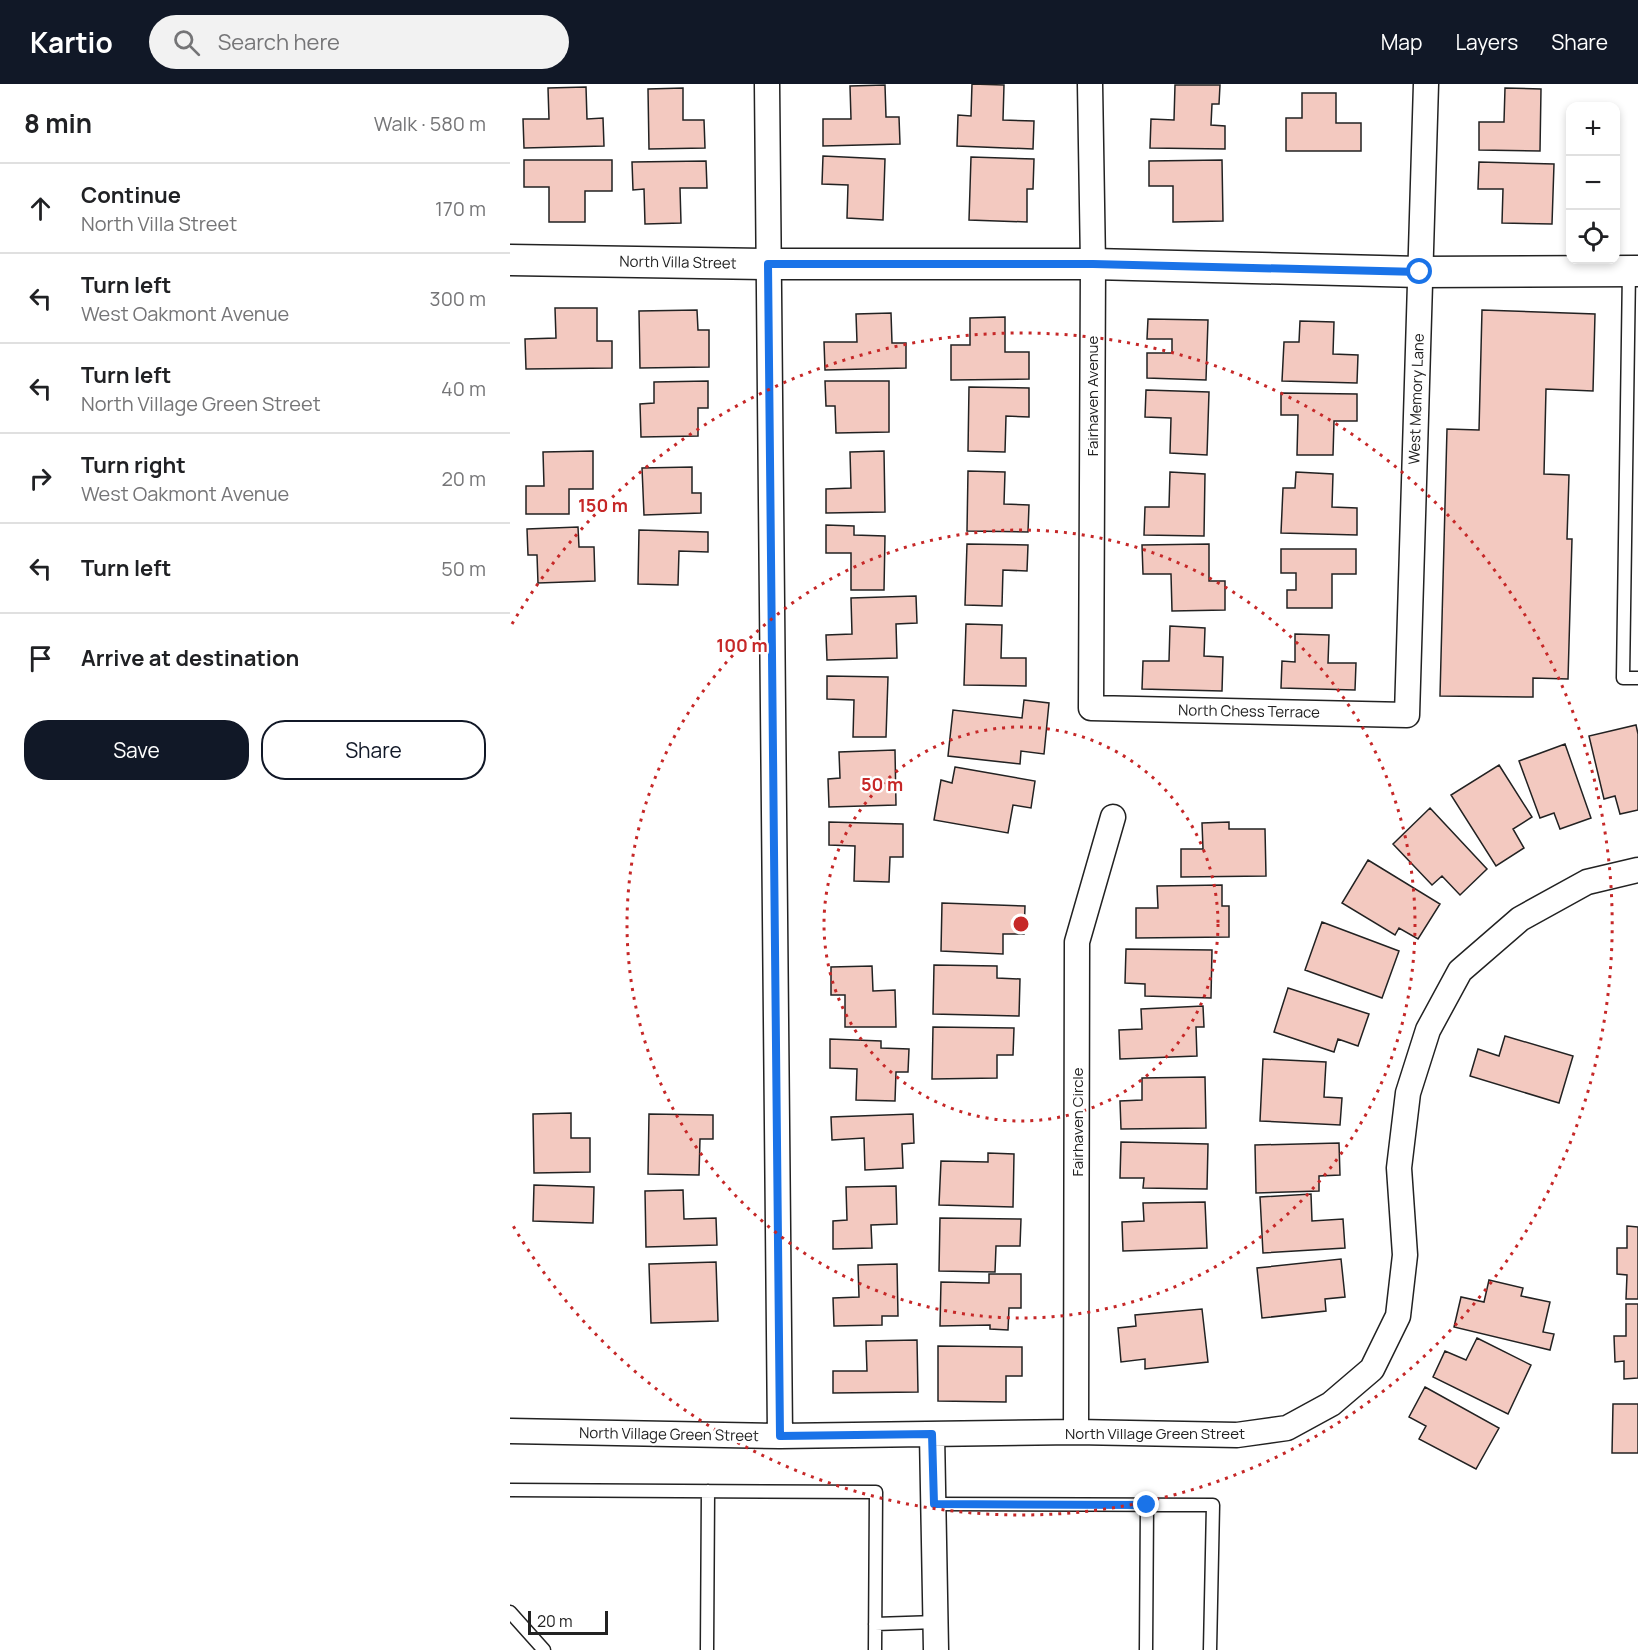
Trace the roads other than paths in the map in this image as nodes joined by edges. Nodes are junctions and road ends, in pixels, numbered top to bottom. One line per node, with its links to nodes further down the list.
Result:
1 (767, 84): 5 (street)
2 (1090, 84): 6 (street, Fairhaven Avenue)
3 (1426, 84): 8 (street, West Memory Lane)
4 (510, 260): 5 (street, North Villa Street)
5 (768, 264): 6 (street, North Villa Street); 19 (street)
6 (1093, 264): 8 (street, North Villa Street); 12 (street, Fairhaven Avenue)
7 (1634, 271): 8 (street, North Villa Street); 9 (lane)
8 (1420, 272): 13 (street, West Memory Lane)
9 (1633, 320): 10 (lane)
10 (1632, 509): 11 (lane)
11 (1638, 678)
12 (1091, 708): 13 (street, North Chess Terrace)
13 (1407, 715)
14 (1113, 817): 17 (street, Fairhaven Circle)
15 (1638, 870): 17 (street, North Village Green Street)
16 (510, 1431): 19 (street, North Village Green Street)
17 (1076, 1432): 18 (street, North Village Green Street)
18 (932, 1434): 19 (street, North Village Green Street); 22 (street)
19 (780, 1436)
20 (510, 1490): 21 (lane)
21 (708, 1491): 26 (lane); 28 (lane)
22 (934, 1504): 23 (lane); 25 (street)
23 (1147, 1505): 31 (lane); 32 (lane)
24 (510, 1612): 27 (lane)
25 (937, 1622): 26 (lane); 30 (street)
26 (875, 1624): 29 (lane)
27 (544, 1650)
28 (706, 1650)
29 (875, 1650)
30 (936, 1650)
31 (1146, 1650)
32 (1210, 1650)

